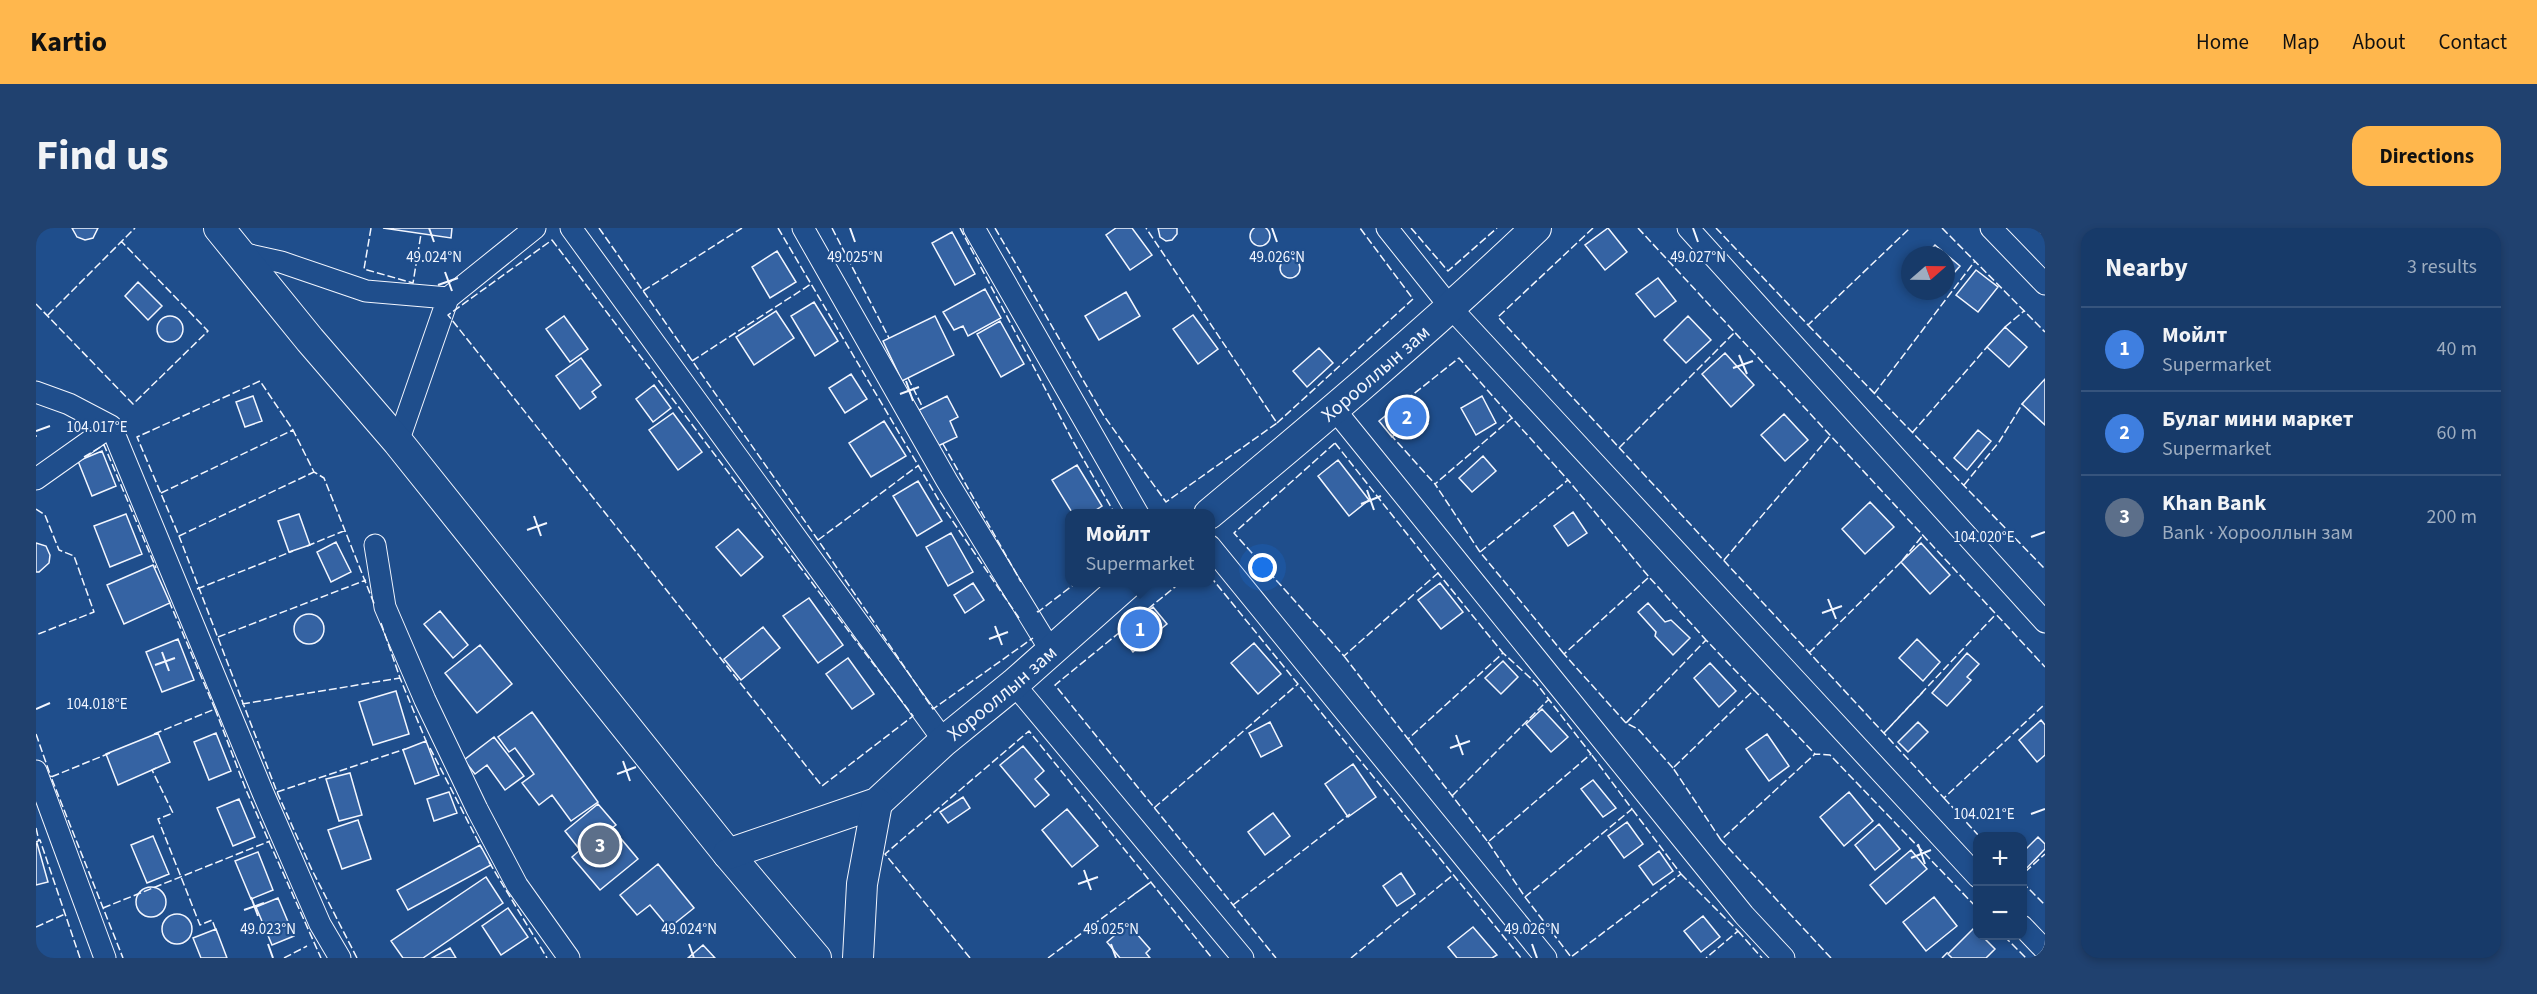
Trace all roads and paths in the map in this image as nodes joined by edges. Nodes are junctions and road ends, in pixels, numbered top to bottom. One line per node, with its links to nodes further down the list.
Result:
1 (219, 228): 10 (street)
2 (536, 228): 12 (street)
3 (570, 228): 27 (street)
4 (803, 228): 25 (street)
5 (974, 228): 19 (street)
6 (1387, 228): 13 (street)
7 (1536, 228): 13 (street, Хорооллын зам)
8 (1688, 228): 24 (street)
9 (1991, 228): 11 (street)
10 (241, 253): 12 (street); 17 (street)
11 (2045, 284)
12 (448, 298): 17 (street)
13 (1451, 308): 15 (street, Хорооллын зам); 31 (street)
14 (36, 392): 16 (street)
15 (1335, 410): 20 (street, Хорооллын зам); 41 (street)
16 (111, 426): 18 (street); 35 (street)
17 (398, 441): 30 (street)
18 (36, 479)
19 (1136, 509)
20 (1214, 509)
21 (375, 545): 36 (street)
22 (1215, 552): 40 (street)
23 (1123, 587): 25 (street, Хорооллын зам)
24 (2045, 622)
25 (1051, 651): 26 (street, Хорооллын зам)
26 (1014, 684): 27 (street, Хорооллын зам); 39 (street)
27 (944, 741): 29 (street, Хорооллын зам)
28 (36, 771): 34 (street)
29 (877, 803): 30 (street, Хорооллын зам); 38 (street)
30 (728, 854): 37 (street)
31 (1973, 873)
32 (2027, 931): 33 (street)
33 (2045, 950)
34 (105, 958)
35 (340, 958)
36 (569, 958)
37 (816, 958)
38 (858, 958)
39 (1244, 958)
40 (1546, 958)
41 (1784, 958)

